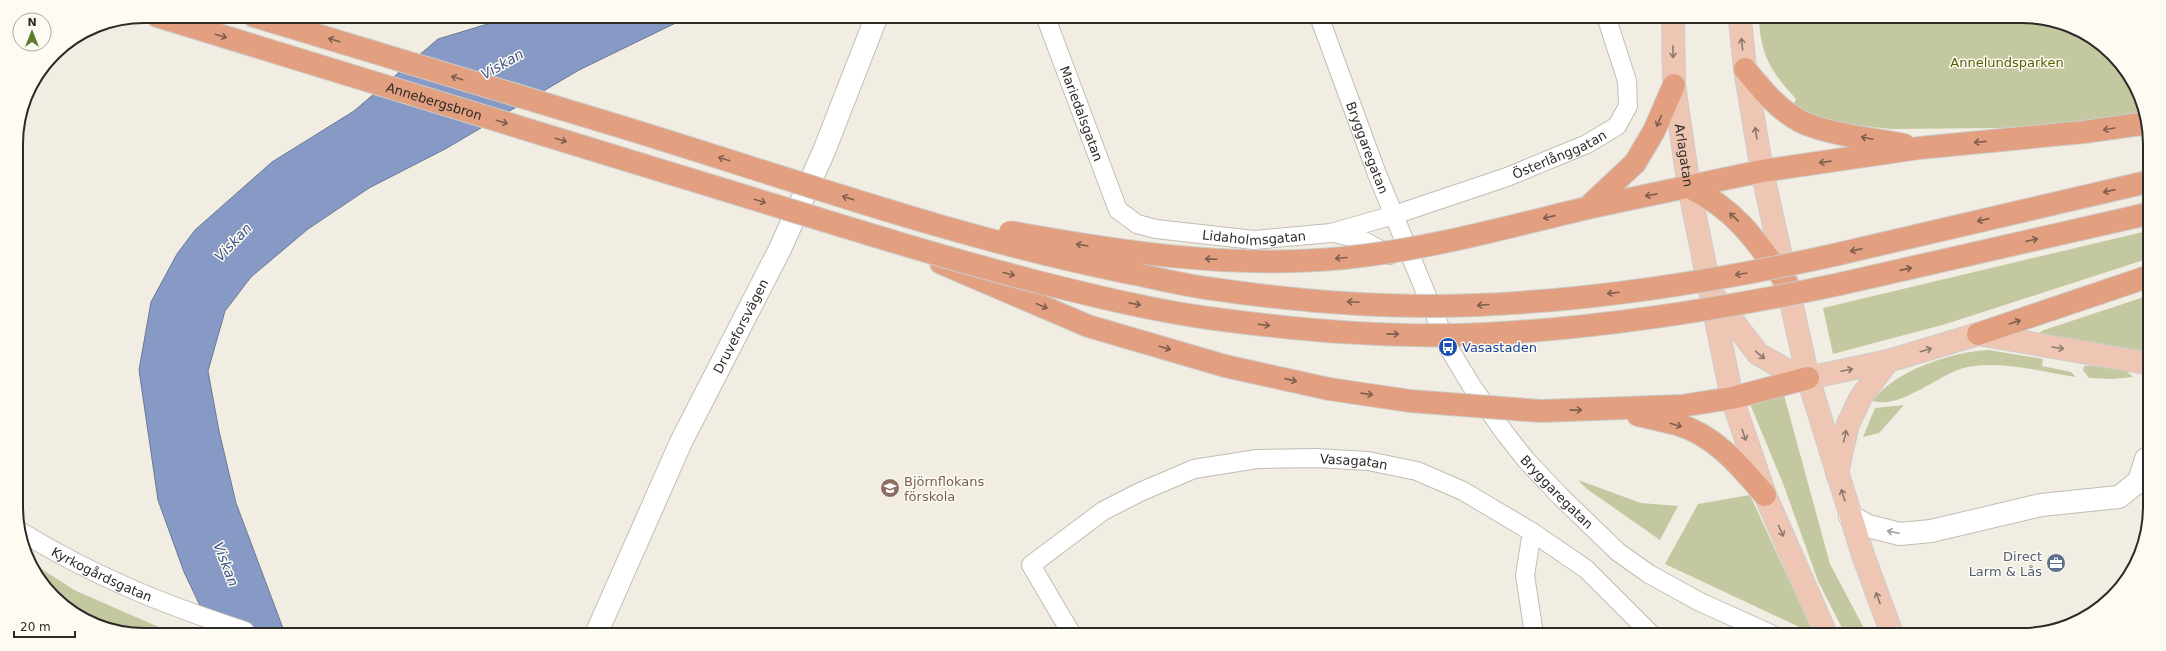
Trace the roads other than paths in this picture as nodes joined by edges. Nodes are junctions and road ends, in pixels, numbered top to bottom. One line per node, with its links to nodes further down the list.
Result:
1 (180, 23): 22 (highway, Annebergsbron, one-way to 22, bridge)
2 (277, 23): 17 (highway, one-way to 2, bridge)
3 (874, 23): 40 (street, Druveforsvägen)
4 (1048, 23): 18 (street, Mariedalsgatan)
5 (1322, 23): 19 (street, Bryggaregatan)
6 (1608, 23): 19 (street, Österlånggatan)
7 (1673, 23): 10 (main road, Arlagatan, one-way to 10)
8 (1740, 23): 9 (main road, one-way to 8)
9 (1745, 69): 12 (highway, one-way to 9); 13 (main road, one-way to 9)
10 (1674, 85): 15 (main road, Arlagatan); 16 (highway, one-way to 16)
11 (2141, 124): 12 (highway, one-way to 12)
12 (1919, 148): 13 (highway, one-way to 13)
13 (1762, 171): 15 (highway); 25 (main road)
14 (2143, 183): 17 (highway, one-way to 17, bridge)
15 (1689, 187): 16 (highway, one-way to 16); 25 (highway, one-way to 15); 26 (main road, Arlagatan)
16 (1587, 208): 17 (highway, one-way to 17, bridge)
17 (885, 210)
18 (1118, 210): 21 (street, Lidaholmsgatan)
19 (1394, 215): 21 (street, Lidaholmsgatan); 23 (street, Bryggaregatan)
20 (2143, 215): 22 (highway, one-way to 20, bridge)
21 (1331, 233): 23 (street, Bryggaregatan)
22 (891, 241): 32 (highway, one-way to 32, bridge)
23 (1418, 276): 44 (street, Bryggaregatan)
24 (2143, 278): 27 (highway, one-way to 24)
25 (1787, 284): 30 (main road)
26 (1709, 290): 30 (main road, one-way to 30); 31 (main road, Arlagatan)
27 (1978, 334): 28 (main road, one-way to 27); 29 (main road, one-way to 29)
28 (1888, 361): 30 (main road, one-way to 28); 34 (main road, one-way to 28)
29 (2143, 362)
30 (1808, 378): 31 (highway); 34 (main road)
31 (1732, 398): 32 (highway); 35 (main road, Arlagatan, one-way to 35)
32 (1611, 409): 35 (highway, one-way to 35)
33 (2143, 467): 36 (street, one-way to 36)
34 (1837, 474): 36 (main road, one-way to 34)
35 (1765, 495): 45 (main road, Arlagatan, one-way to 45)
36 (1850, 516): 46 (main road, one-way to 36)
37 (1532, 532): 41 (street, Vasagatan); 42 (street); 43 (street, Vasagatan)
38 (26, 534): 39 (street, Kyrkogårdsgatan)
39 (236, 628)
40 (599, 628)
41 (1068, 628)
42 (1533, 628)
43 (1645, 628)
44 (1756, 628)
45 (1823, 628)
46 (1890, 628)

